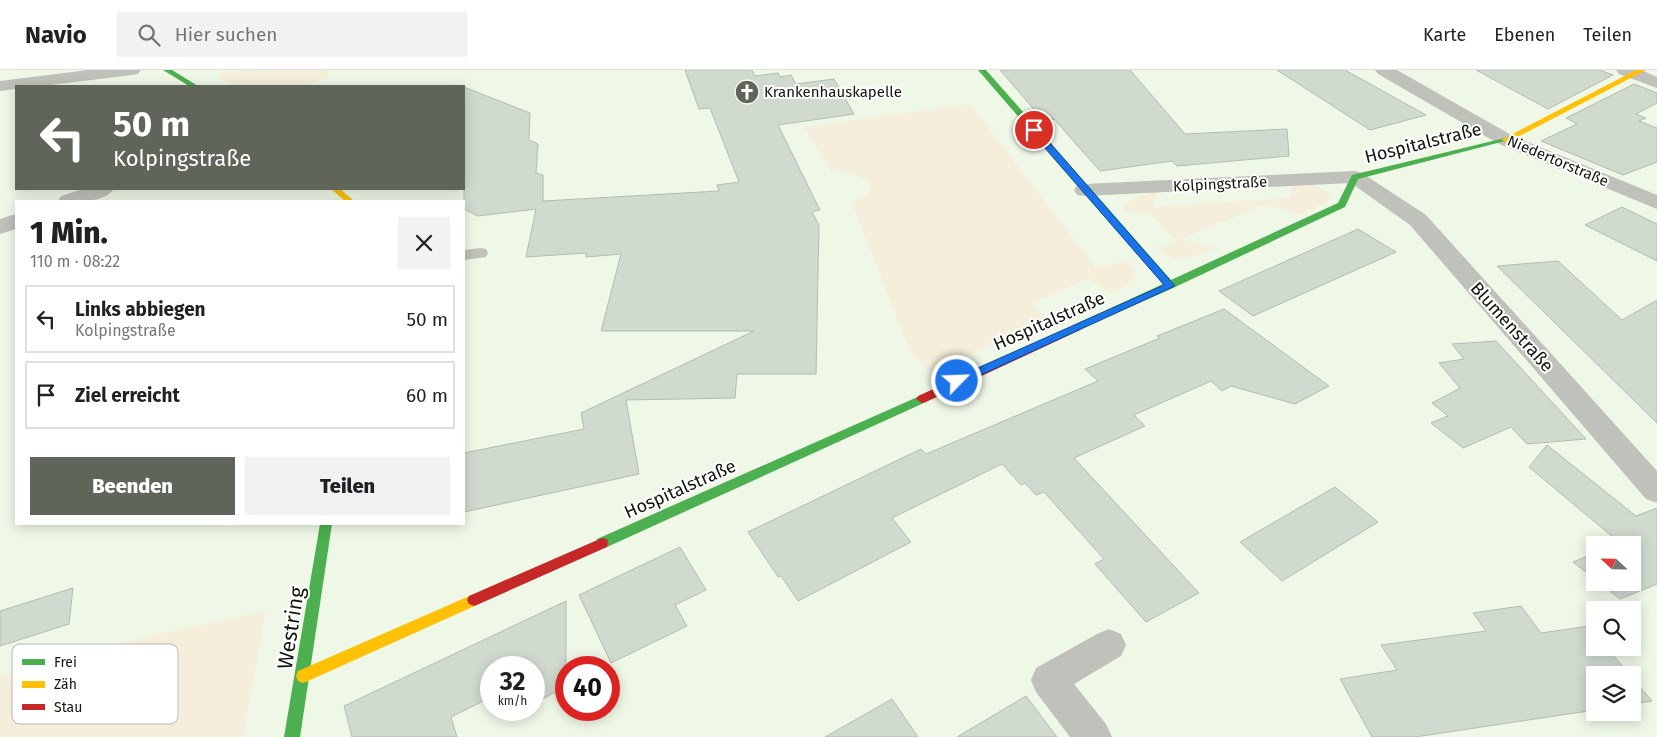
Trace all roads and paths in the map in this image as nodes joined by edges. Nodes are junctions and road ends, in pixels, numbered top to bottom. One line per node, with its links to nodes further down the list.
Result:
1 (132, 70): 8 (street)
2 (167, 70): 7 (street)
3 (982, 70): 13 (street)
4 (1384, 70): 9 (street, Niedertorstraße)
5 (1634, 71): 6 (street); 9 (street, Hospitalstraße)
6 (1657, 83)
7 (192, 85)
8 (0, 86)
9 (1506, 140): 10 (street, Hospitalstraße); 16 (street, Niedertorstraße)
10 (1355, 177): 13 (street, Kolpingstraße); 19 (street, Hospitalstraße); 20 (street, Blumenstraße)
11 (100, 190): 14 (street)
12 (336, 190): 15 (street)
13 (1086, 190): 19 (street)
14 (72, 200)
15 (349, 200)
16 (1657, 203)
17 (15, 221): 18 (street)
18 (0, 227)
19 (1170, 286): 23 (street, Hospitalstraße)
20 (1657, 491)
21 (326, 525): 23 (street, Westring)
22 (1109, 645): 25 (street)
23 (303, 676): 24 (street, Westring)
24 (292, 737)
25 (1092, 737)

